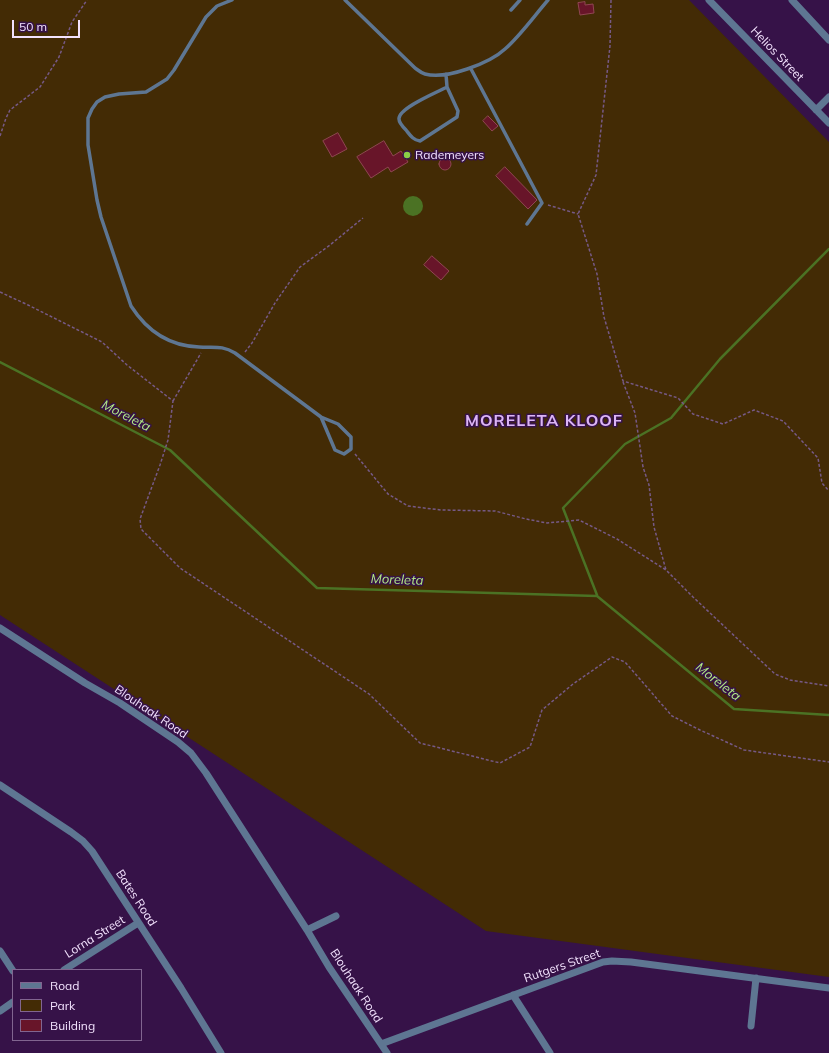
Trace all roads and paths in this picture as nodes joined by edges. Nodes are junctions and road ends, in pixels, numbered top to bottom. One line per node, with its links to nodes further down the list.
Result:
1 (87, 0): 17 (path)
2 (232, 0): 23 (lane)
3 (345, 0): 12 (lane)
4 (520, 0): 9 (lane)
5 (548, 0): 11 (lane)
6 (611, 0): 19 (path)
7 (709, 0): 15 (street, Helios Street)
8 (792, 0): 10 (street)
9 (511, 10)
10 (829, 40)
11 (471, 69): 12 (lane); 18 (lane)
12 (446, 74): 13 (lane)
13 (447, 87): 13 (lane)
14 (829, 97): 15 (street)
15 (816, 110): 16 (street, Helios Street)
16 (829, 123)
17 (0, 136)
18 (542, 203): 19 (path); 21 (lane)
19 (578, 214): 25 (path)
20 (363, 218): 24 (path)
21 (527, 224)
22 (0, 292): 26 (path)
23 (205, 348): 24 (lane); 26 (path)
24 (242, 357): 27 (lane)
25 (623, 381): 29 (path); 30 (path)
26 (173, 401): 33 (path)
27 (321, 417): 28 (lane); 28 (lane)
28 (351, 449): 30 (path)
29 (829, 491)
30 (666, 570): 32 (path)
31 (0, 628): 37 (street, Blouhaak Road)
32 (829, 686)
33 (829, 762)
34 (0, 785): 36 (street, Bates Road)
35 (336, 916): 37 (street)
36 (138, 923): 40 (street, Lorna Street); 48 (street, Bates Road)
37 (307, 930): 47 (street, Blouhaak Road)
38 (0, 951): 39 (street)
39 (12, 969)
40 (66, 969)
41 (756, 978): 42 (street, Rutgers Street); 43 (street, Rutgers Street); 46 (street)
42 (829, 988)
43 (513, 995): 47 (street, Rutgers Street); 50 (street)
44 (12, 1003): 45 (street)
45 (0, 1011)
46 (751, 1026)
47 (381, 1044): 49 (street, Blouhaak Road)
48 (221, 1053)
49 (387, 1053)
50 (550, 1053)

